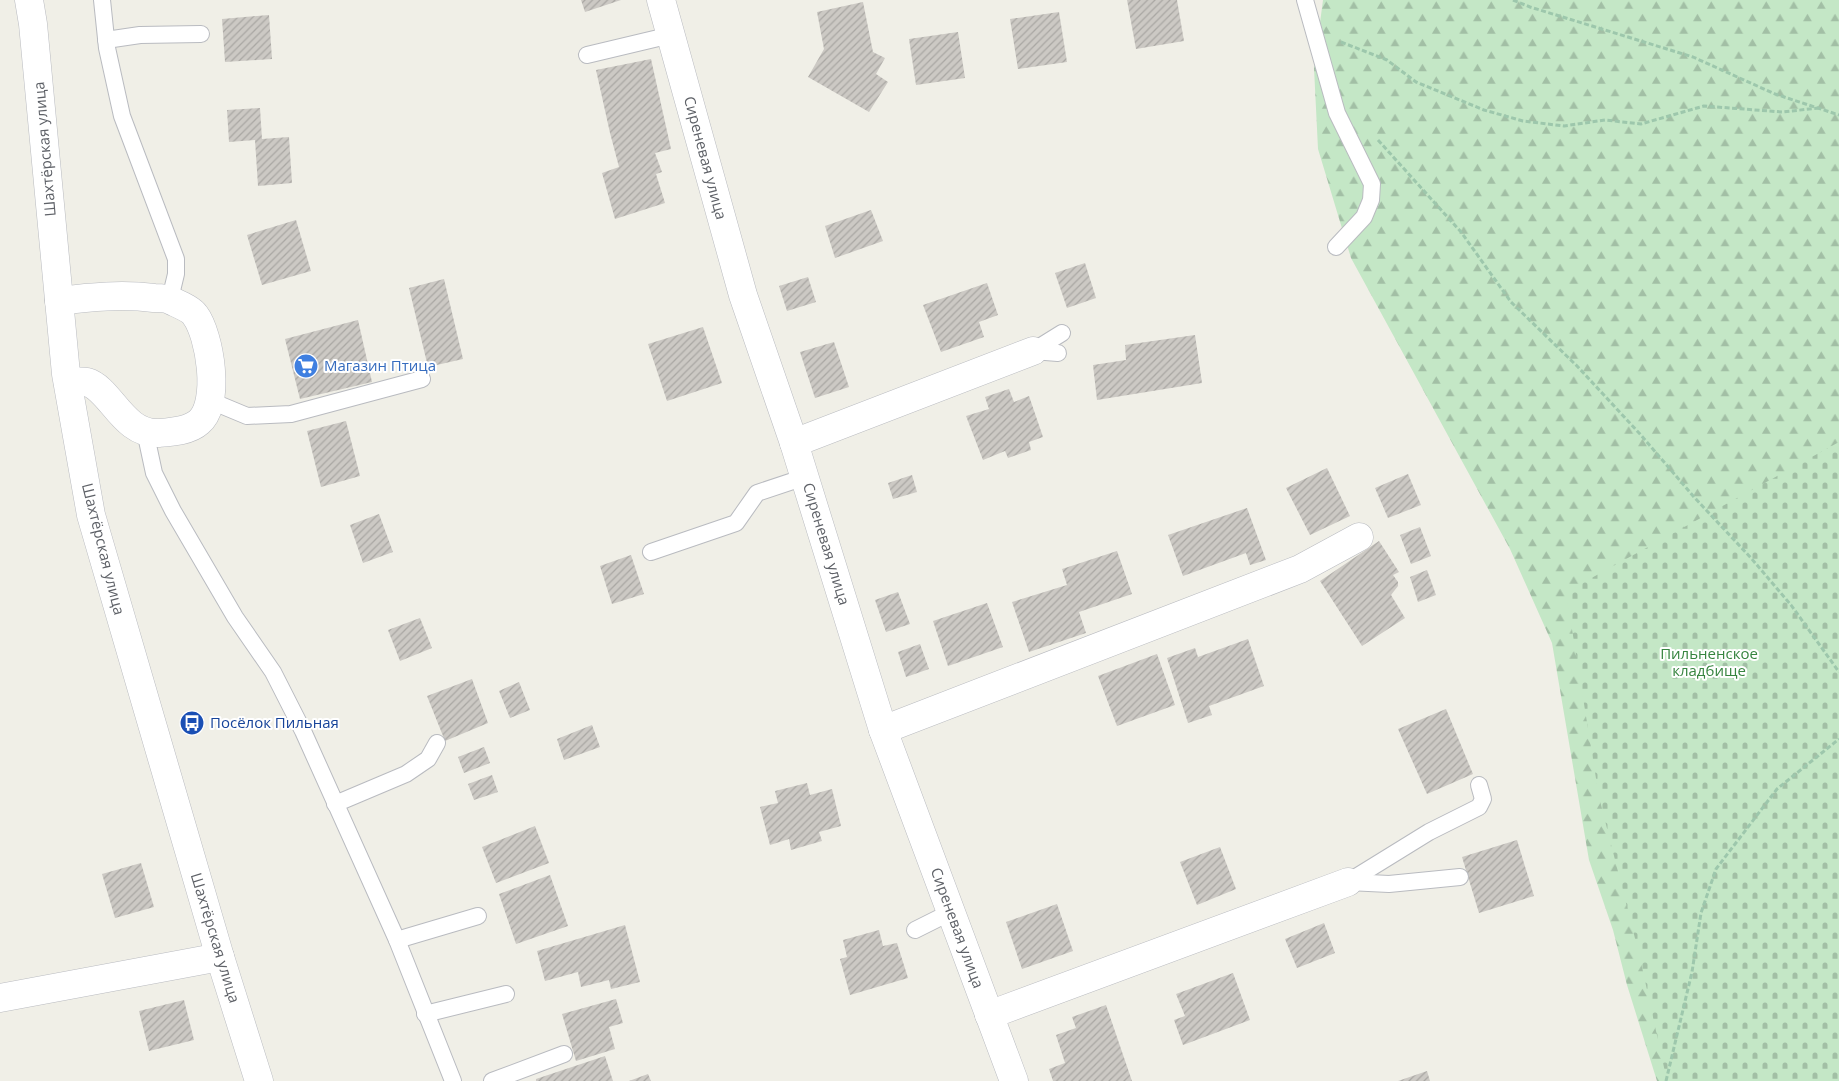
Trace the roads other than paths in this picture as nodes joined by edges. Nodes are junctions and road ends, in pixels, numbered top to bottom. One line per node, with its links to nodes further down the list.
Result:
1 (29, 0): 11 (street, Шахтёрская улица)
2 (102, 0): 7 (lane)
3 (661, 0): 6 (street, Сиреневая улица)
4 (1305, 0): 9 (lane)
5 (201, 34): 7 (lane)
6 (671, 35): 8 (lane); 18 (street, Сиреневая улица)
7 (106, 40): 10 (lane)
8 (587, 55)
9 (1336, 247)
10 (170, 300): 11 (street); 16 (street)
11 (60, 301): 15 (street, Шахтёрская улица)
12 (1062, 332): 13 (lane)
13 (1046, 352): 18 (street)
14 (422, 379): 16 (lane)
15 (68, 382): 17 (street); 32 (street, Шахтёрская улица)
16 (211, 401): 17 (street)
17 (145, 430): 25 (lane)
18 (794, 443): 19 (street, Сиреневая улица)
19 (805, 477): 21 (lane); 22 (street, Сиреневая улица)
20 (1358, 537): 22 (street)
21 (651, 552)
22 (883, 730): 28 (street, Сиреневая улица)
23 (437, 743): 25 (lane)
24 (1479, 785): 27 (lane)
25 (335, 804): 31 (lane)
26 (1460, 877): 27 (lane)
27 (1348, 882): 36 (street)
28 (951, 912): 30 (lane); 36 (street, Сиреневая улица)
29 (478, 916): 31 (lane)
30 (915, 930)
31 (397, 940): 35 (lane)
32 (220, 956): 34 (street); 38 (street, Шахтёрская улица)
33 (506, 994): 35 (lane)
34 (0, 998)
35 (425, 1014): 39 (lane)
36 (989, 1015): 41 (street, Сиреневая улица)
37 (564, 1054): 40 (lane)
38 (259, 1081)
39 (452, 1081)
40 (492, 1081)
41 (1014, 1081)

